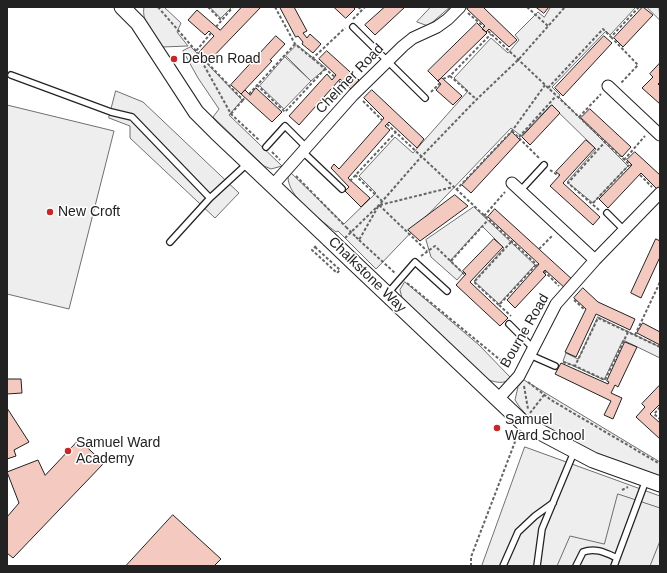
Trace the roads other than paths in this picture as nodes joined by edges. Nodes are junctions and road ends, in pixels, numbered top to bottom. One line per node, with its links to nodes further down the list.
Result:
1 (130, 9): 11 (street, Chalkstone Way)
2 (463, 10): 4 (street, Chelmer Road)
3 (353, 27): 4 (lane)
4 (387, 62): 7 (lane); 10 (street, Chelmer Road)
5 (11, 75): 17 (lane)
6 (611, 89): 8 (street)
7 (425, 98)
8 (656, 131)
9 (266, 147): 10 (lane)
10 (305, 150): 13 (street, Chelmer Road); 15 (lane)
11 (248, 163): 13 (street, Chalkstone Way); 17 (lane)
12 (544, 165): 14 (lane)
13 (273, 185): 23 (street, Chalkstone Way, bridge)
14 (516, 187): 21 (street)
15 (342, 190)
16 (660, 194): 19 (street, Bourne Road)
17 (210, 198): 20 (lane)
18 (607, 213): 19 (lane)
19 (624, 230): 21 (street, Bourne Road)
20 (170, 242)
21 (595, 260): 25 (street, Bourne Road)
22 (448, 291): 23 (lane)
23 (386, 294): 27 (street, Chalkstone Way)
24 (509, 324): 25 (lane)
25 (531, 351): 26 (lane); 27 (street, Bourne Road)
26 (555, 366)
27 (498, 399): 28 (street, Chalkstone Way)
28 (574, 452): 29 (street, Chalkstone Way); 30 (lane)
29 (653, 482): 31 (lane)
30 (553, 502): 32 (lane); 33 (lane)
31 (617, 558): 34 (lane); 35 (lane)
32 (503, 566)
33 (537, 566)
34 (576, 566)
35 (614, 566)

